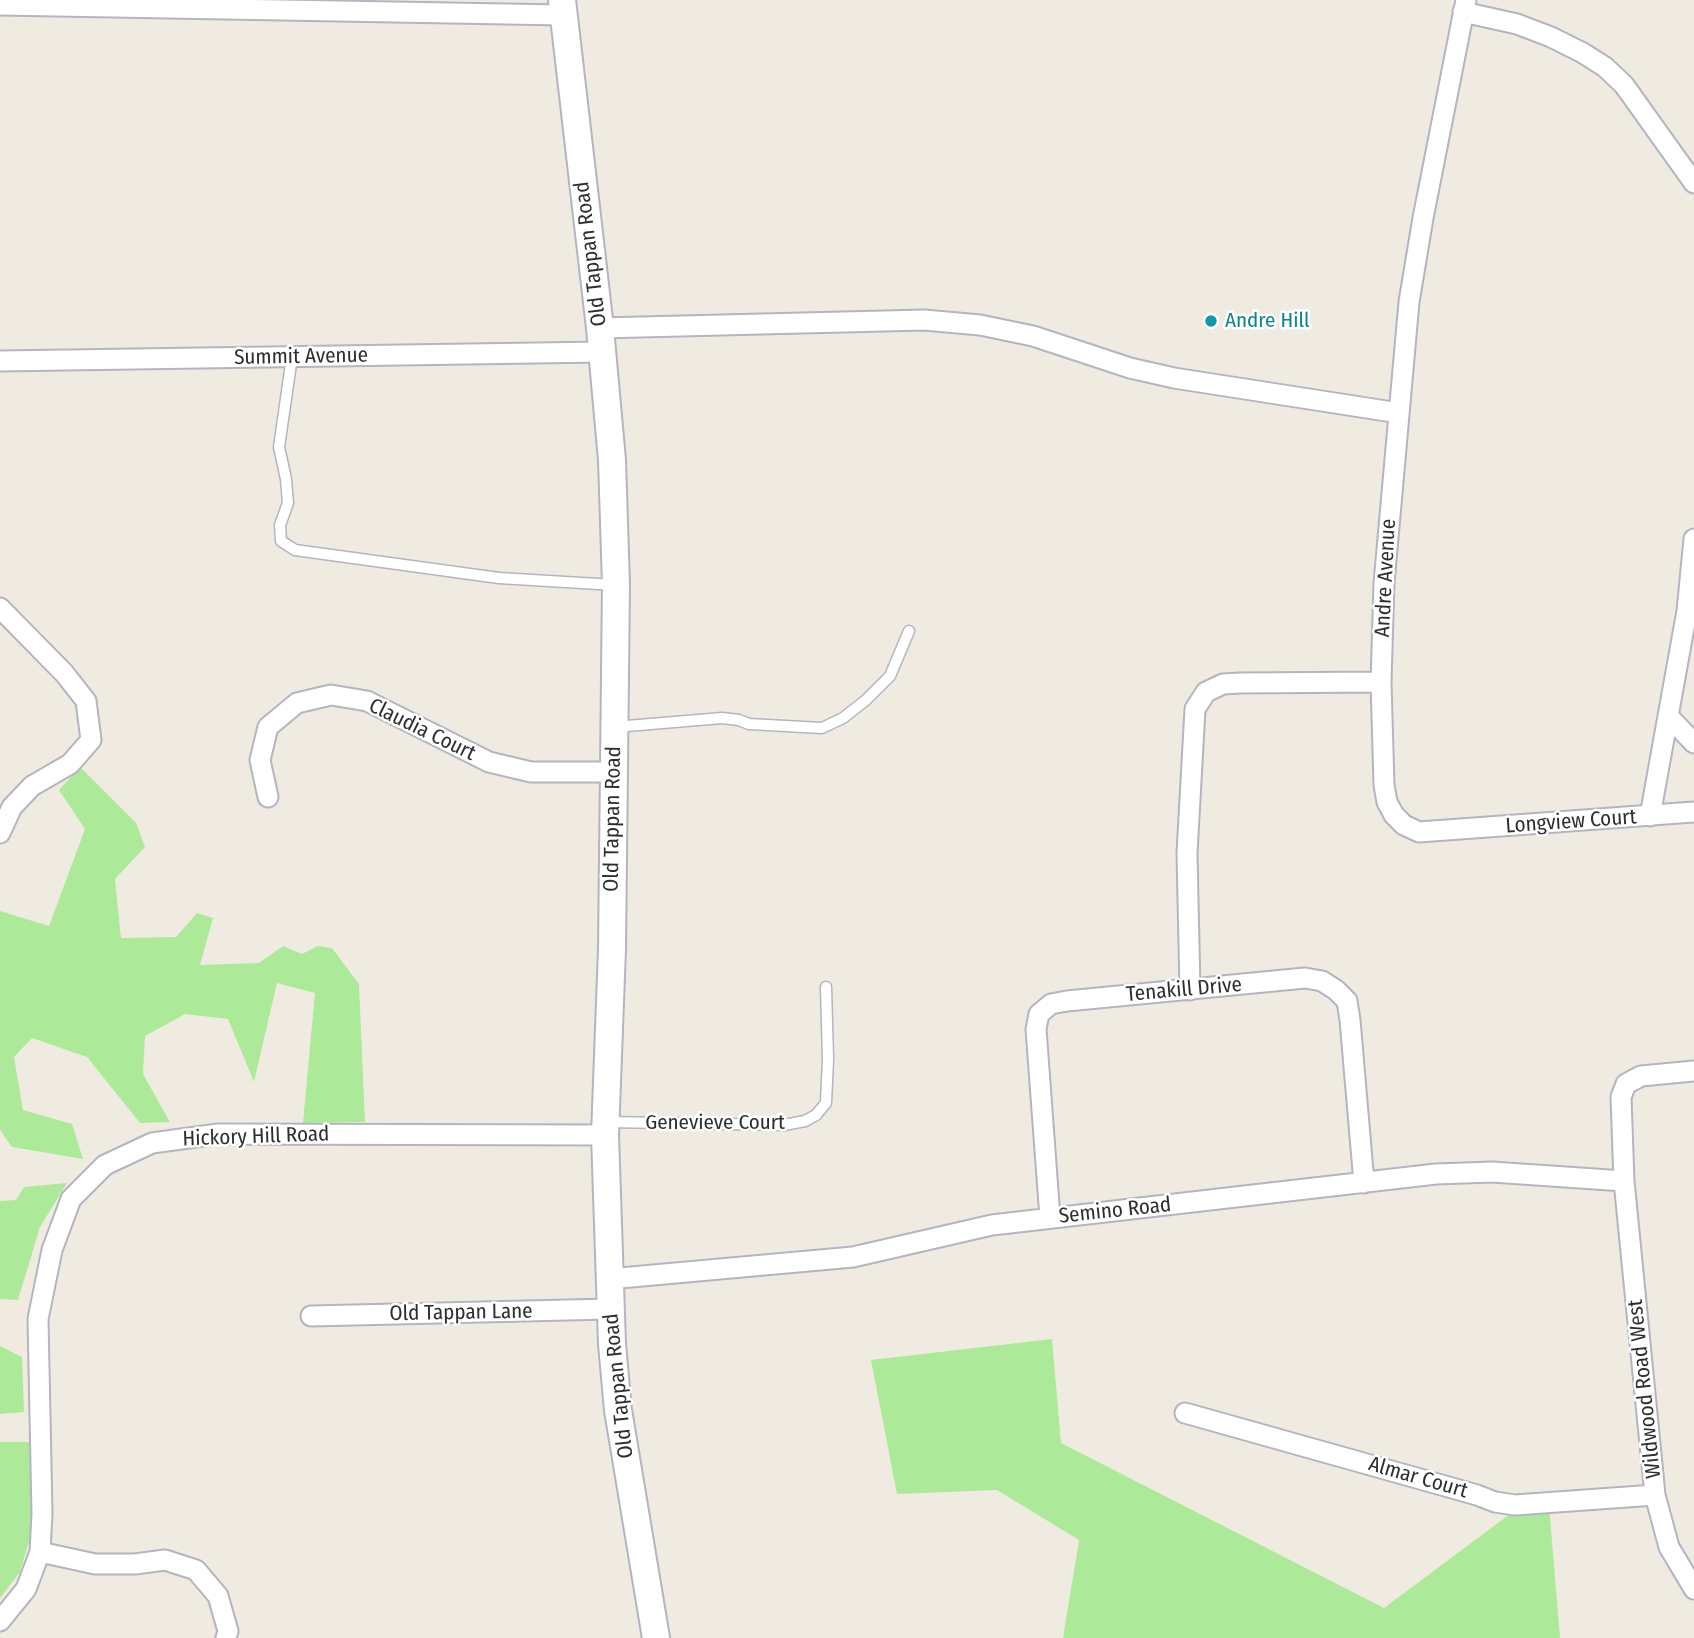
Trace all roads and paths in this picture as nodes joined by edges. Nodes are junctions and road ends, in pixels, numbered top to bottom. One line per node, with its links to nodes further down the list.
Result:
1 (0, 5): 3 (street)
2 (1465, 6): 4 (street); 8 (street, Andre Avenue)
3 (563, 8): 5 (main road, Old Tappan Road)
4 (1694, 183)
5 (601, 340): 6 (street, Summit Avenue); 8 (street); 10 (main road, Old Tappan Road)
6 (292, 357): 7 (street, Summit Avenue); 10 (lane)
7 (0, 361)
8 (1399, 413): 13 (street, Andre Avenue)
9 (1694, 539): 14 (street, Longview Court)
10 (616, 585): 15 (main road, Old Tappan Road)
11 (0, 608): 21 (street)
12 (909, 631): 15 (lane)
13 (1381, 682): 20 (street, Longview Court); 23 (street)
14 (1669, 717): 16 (street); 20 (street, Longview Court)
15 (614, 727): 17 (main road, Old Tappan Road)
16 (1694, 743)
17 (614, 772): 18 (street, Claudia Court); 25 (main road, Old Tappan Road)
18 (268, 797)
19 (1694, 812): 20 (street)
20 (1650, 816)
21 (0, 833)
22 (826, 987): 25 (lane, Genevieve Court)
23 (1190, 990): 27 (street, Tenakill Drive); 28 (street, Tenakill Drive)
24 (1694, 1071): 26 (street, Wildwood Road West)
25 (606, 1129): 29 (main road, Old Tappan Road); 34 (street, Hickory Hill Road)
26 (1624, 1181): 27 (street, Semino Road); 33 (street, Wildwood Road West)
27 (1364, 1183): 28 (street, Semino Road)
28 (1050, 1218): 29 (street, Semino Road)
29 (610, 1279): 30 (main road, Old Tappan Road)
30 (610, 1309): 31 (street, Old Tappan Lane); 38 (main road, Old Tappan Road)
31 (311, 1316)
32 (1185, 1413): 33 (street, Almar Court)
33 (1655, 1495): 35 (street, Wildwood Road West)
34 (40, 1552): 36 (street, Hickory Hill Road); 37 (street)
35 (1694, 1588)
36 (0, 1621)
37 (226, 1638)
38 (656, 1638)

